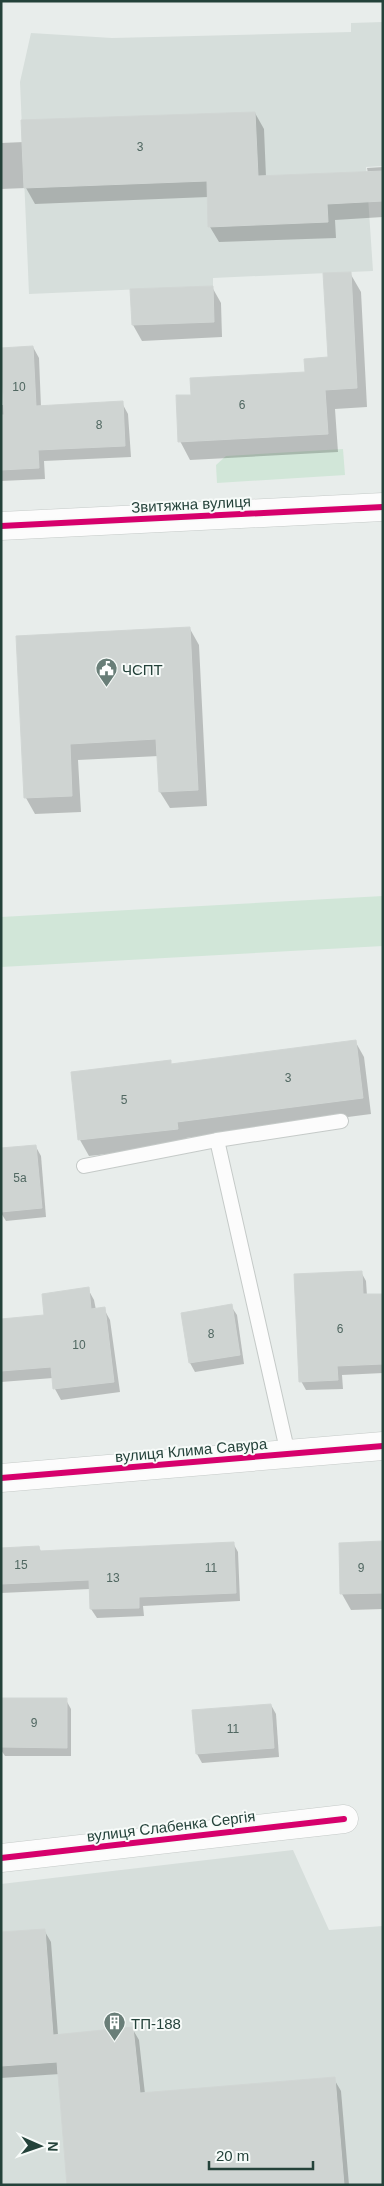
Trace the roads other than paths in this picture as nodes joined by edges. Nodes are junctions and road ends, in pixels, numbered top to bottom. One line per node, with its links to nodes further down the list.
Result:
1 (383, 507): 2 (street, Звитяжна вулиця)
2 (1, 526)
3 (341, 1121): 4 (lane)
4 (217, 1140): 5 (lane); 7 (lane)
5 (84, 1166)
6 (383, 1446): 7 (street, вулиця Клима Савура)
7 (288, 1454): 8 (street, вулиця Клима Савура)
8 (1, 1478)
9 (344, 1819): 10 (street, вулиця Слабенка Сергія)
10 (1, 1858)

